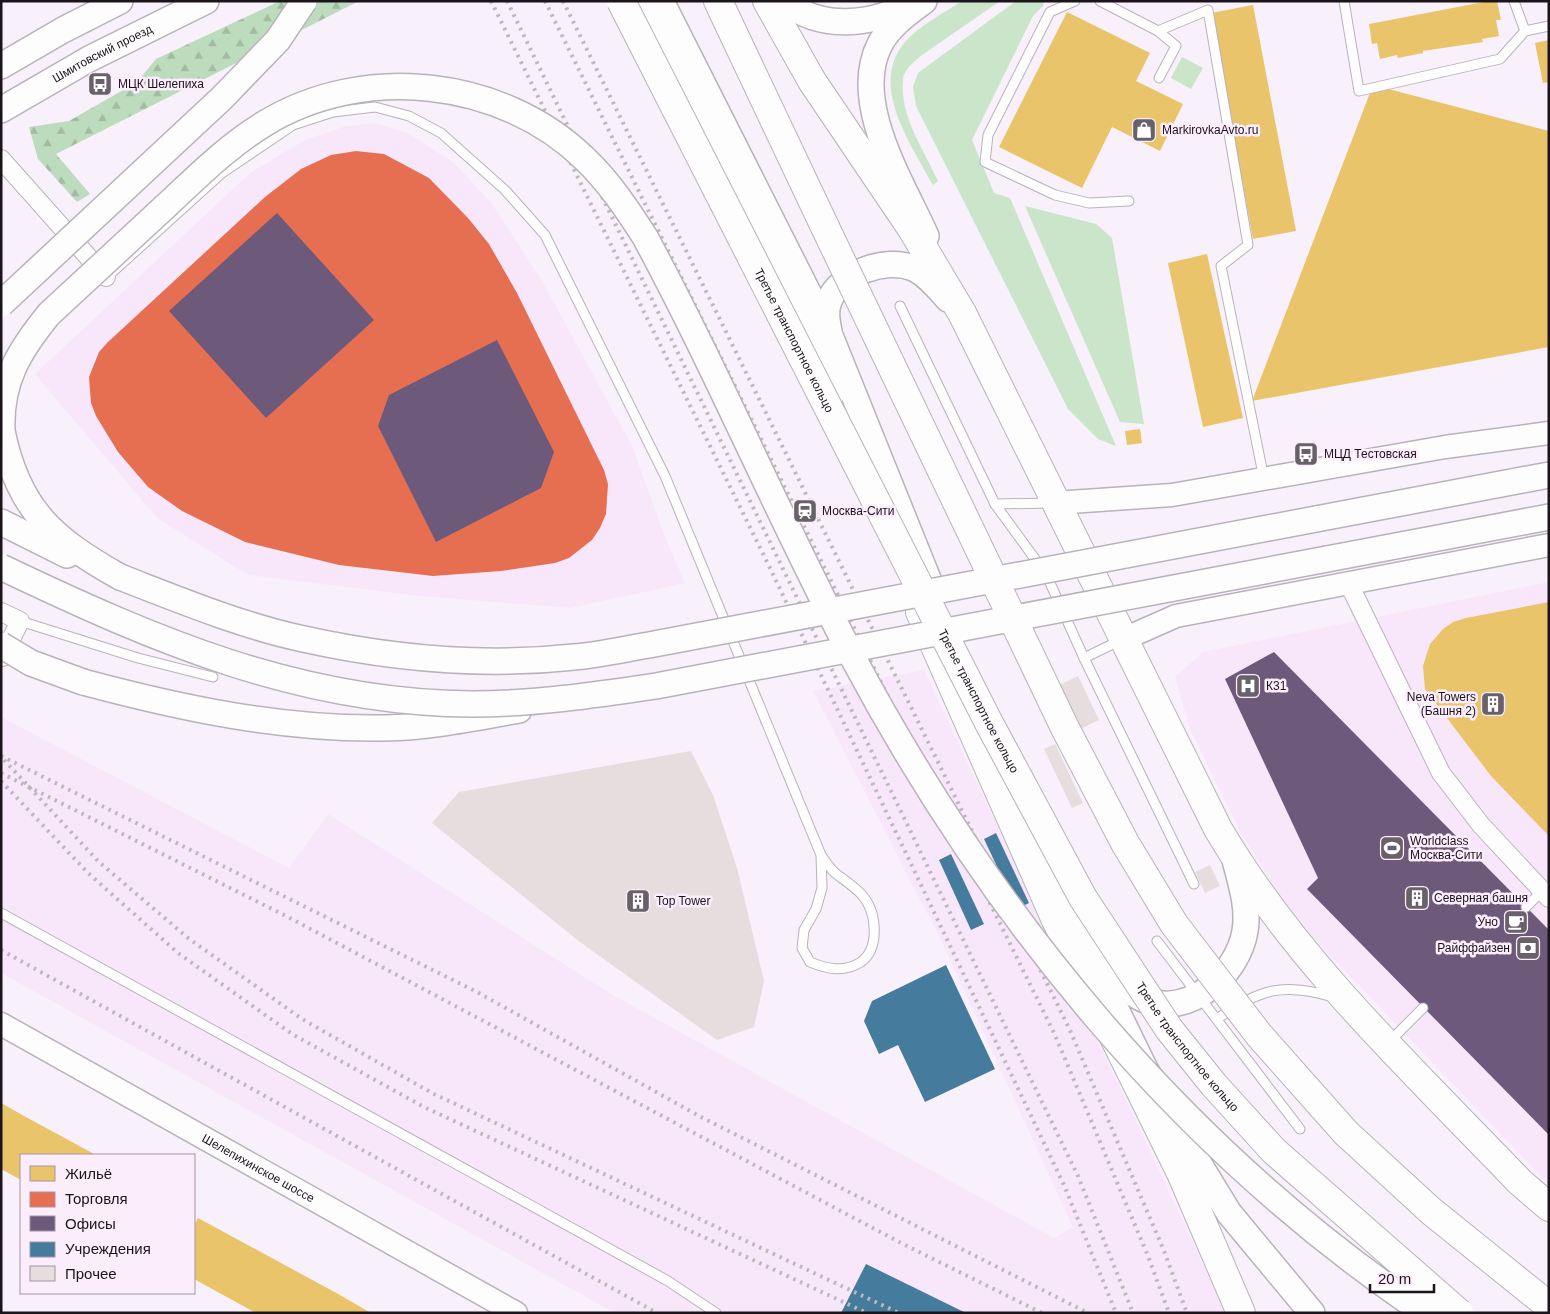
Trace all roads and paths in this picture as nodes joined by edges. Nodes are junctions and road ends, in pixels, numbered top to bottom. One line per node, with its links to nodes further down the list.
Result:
1 (120, 1): 20 (main road)
2 (206, 1): 22 (main road, Шмитовский проезд)
3 (304, 1): 26 (main road, bridge)
4 (614, 1): 38 (main road)
5 (621, 1): 72 (main road, Третье транспортное кольцо, bridge)
6 (644, 1): 38 (main road)
7 (661, 1): 29 (main road)
8 (718, 1): 66 (main road, bridge)
9 (768, 1): 28 (main road)
10 (784, 1): 11 (main road)
11 (916, 1)
12 (924, 1): 28 (main road)
13 (1075, 1): 24 (lane)
14 (1100, 1): 18 (lane)
15 (1344, 1): 19 (lane)
16 (1514, 1): 19 (lane)
17 (1549, 26): 19 (lane)
18 (1158, 31): 21 (lane); 32 (lane)
19 (1525, 31)
20 (1, 66)
21 (1160, 78)
22 (1, 110)
23 (1, 158): 25 (street)
24 (1129, 201)
25 (107, 278): 50 (lane)
26 (1, 304)
27 (900, 306): 34 (lane)
28 (962, 313): 29 (main road); 33 (main road)
29 (831, 338): 56 (main road)
30 (1549, 433): 32 (street)
31 (1549, 475): 40 (main road, bridge)
32 (1264, 479): 33 (street)
33 (1054, 503): 34 (lane); 44 (main road)
34 (995, 504): 47 (lane)
35 (1549, 517): 49 (main road, bridge)
36 (1, 522): 40 (main road)
37 (1549, 545): 41 (street)
38 (896, 552): 56 (main road)
39 (1, 567): 49 (main road, bridge)
40 (120, 577): 71 (main road, bridge)
41 (1349, 584): 44 (street); 53 (street)
42 (1, 612): 43 (street)
43 (20, 621): 46 (street); 48 (lane)
44 (1124, 639): 47 (lane); 51 (main road)
45 (1, 645): 49 (main road, bridge)
46 (1, 658)
47 (1084, 658): 52 (lane)
48 (213, 677)
49 (590, 696)
50 (821, 855): 50 (lane)
51 (1233, 855): 58 (main road); 59 (main road)
52 (1194, 884)
53 (1545, 895): 54 (lane)
54 (1526, 907)
55 (1, 913): 68 (lane)
56 (1062, 916): 58 (main road); 69 (main road); 70 (main road)
57 (1157, 941): 58 (lane)
58 (1198, 995): 61 (lane)
59 (1353, 1008): 61 (lane); 63 (main road)
60 (1423, 1008): 63 (lane)
61 (1217, 1019): 64 (lane)
62 (1, 1024): 67 (street, Шелепихинское шоссе)
63 (1387, 1044): 65 (main road)
64 (1300, 1129)
65 (1549, 1207)
66 (1549, 1306)
67 (516, 1313)
68 (716, 1313)
69 (1242, 1313)
70 (1312, 1313)
71 (1425, 1313)
72 (1459, 1313)

